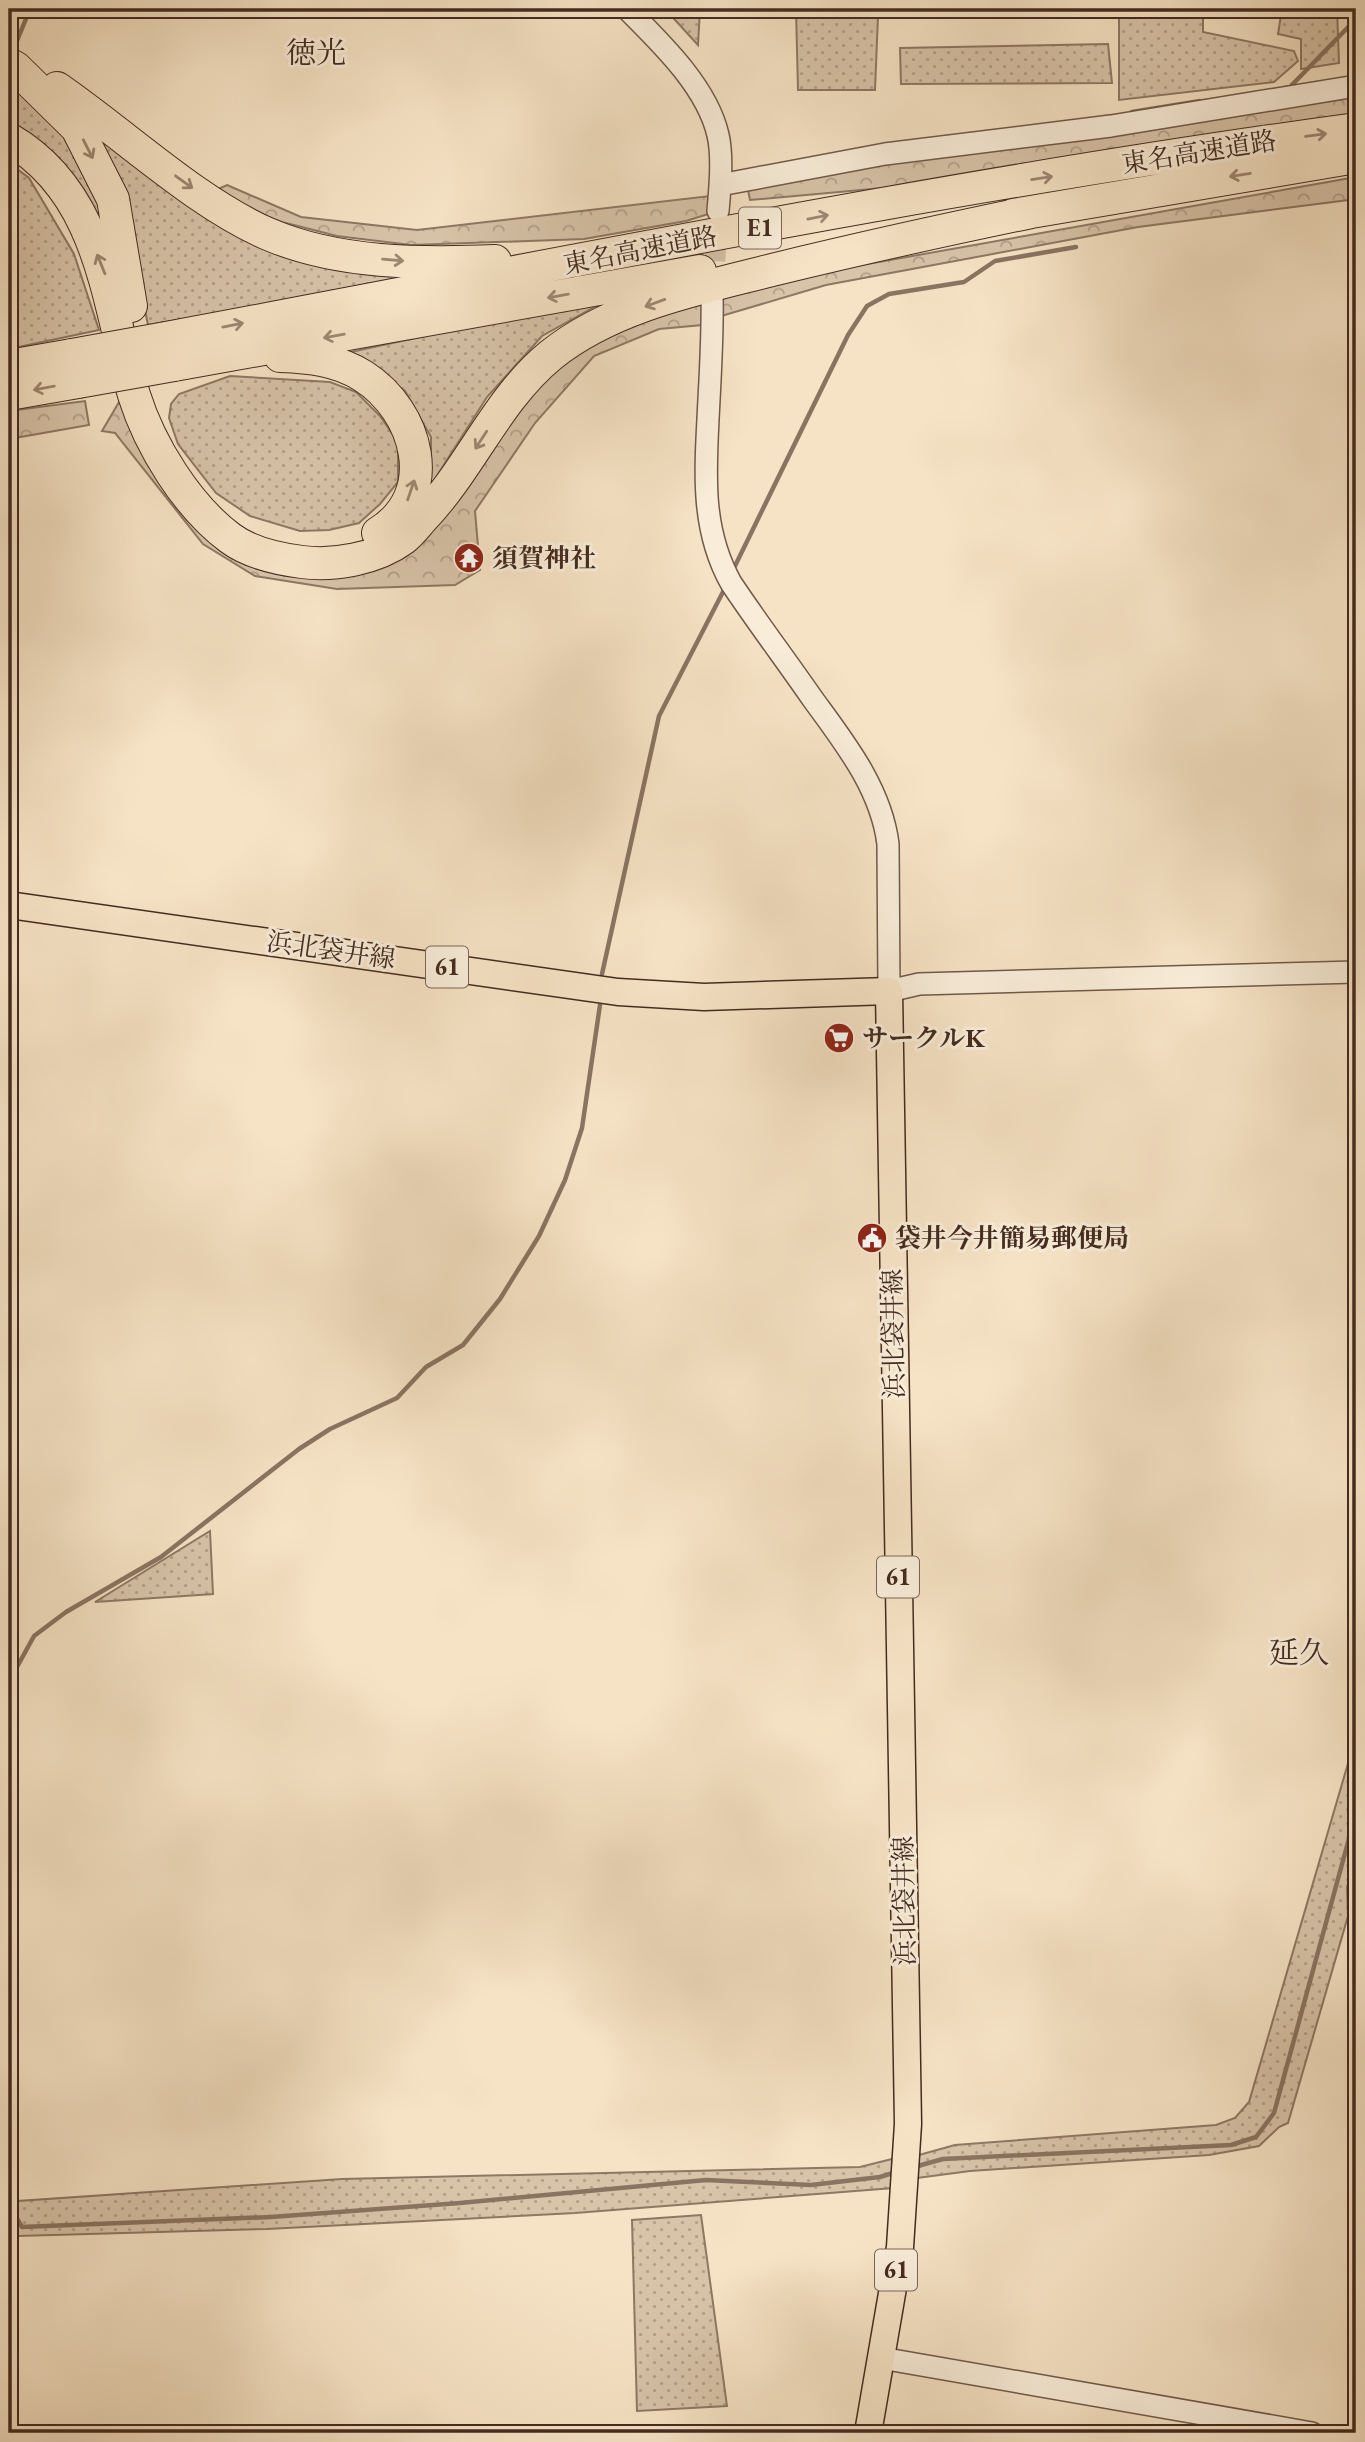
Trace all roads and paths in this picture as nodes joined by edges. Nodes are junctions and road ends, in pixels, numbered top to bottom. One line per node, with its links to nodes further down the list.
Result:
1 (627, 9): 8 (street)
2 (9, 57): 11 (highway, one-way to 11)
3 (9, 64): 14 (highway, one-way to 14)
4 (1356, 86): 8 (street)
5 (1356, 129): 11 (highway, 東名高速道路 / E1, one-way to 5)
6 (9, 139): 10 (highway, one-way to 6)
7 (1356, 157): 10 (highway, 東名高速道路 / E1, one-way to 10)
8 (720, 185): 9 (street)
9 (718, 211)
10 (1031, 212): 14 (highway, 東名高速道路 / E1, one-way to 14)
11 (611, 255): 13 (highway, 東名高速道路 / E1, one-way to 11)
12 (712, 295): 20 (street)
13 (170, 351): 14 (highway, 東名高速道路 / E1); 16 (highway, 東名高速道路 / E1, bridge)
14 (219, 357)
15 (9, 366): 16 (highway, 東名高速道路 / E1)
16 (75, 368): 17 (highway, 東名高速道路 / E1, one-way to 17)
17 (9, 394)
18 (9, 905): 20 (main road, 浜北袋井線 / 61)
19 (1356, 972): 20 (street)
20 (888, 991): 21 (main road, 浜北袋井線 / 61)
21 (881, 2358): 22 (main road, 浜北袋井線 / 61); 23 (street)
22 (868, 2433)
23 (1312, 2433)

